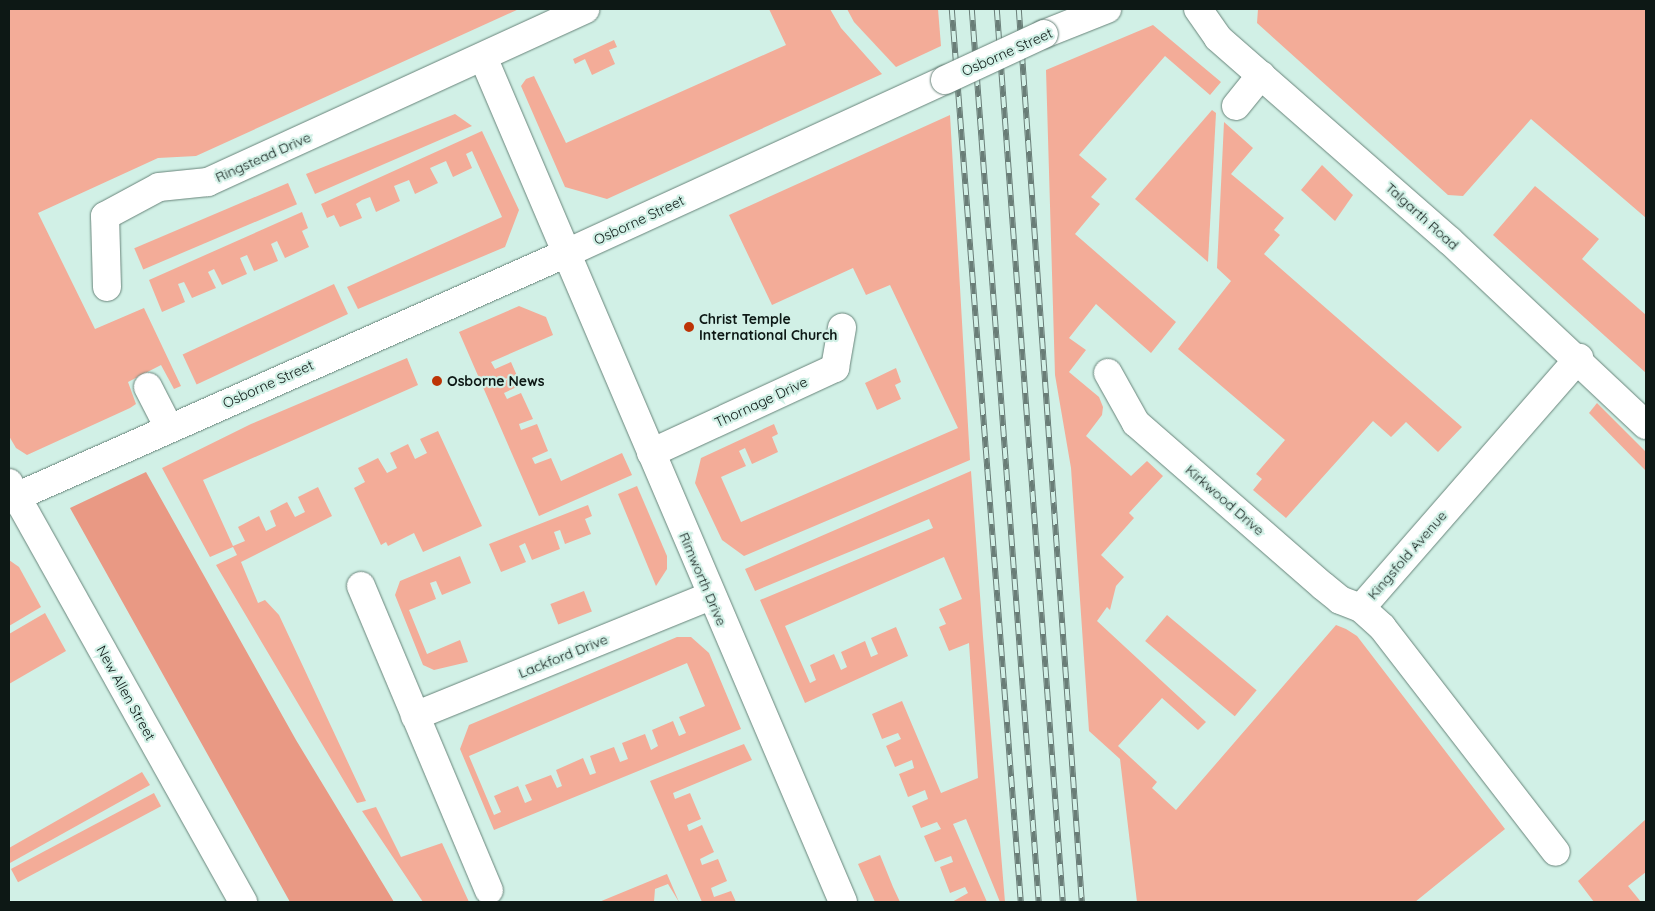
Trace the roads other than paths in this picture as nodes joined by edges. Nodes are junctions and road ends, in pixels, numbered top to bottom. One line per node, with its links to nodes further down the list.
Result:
1 (585, 9): 4 (street, Ringstead Drive)
2 (1105, 9): 7 (street, Osborne Street, bridge)
3 (1198, 9): 5 (street, Talgarth Road)
4 (483, 57): 7 (street); 8 (street, Ringstead Drive)
5 (1261, 75): 6 (street); 10 (street, Talgarth Road)
6 (1236, 106)
7 (567, 254): 14 (street, Osborne Street); 15 (street, Rimworth Drive)
8 (107, 287)
9 (842, 328): 15 (street, Thornage Drive)
10 (1579, 358): 13 (street, Talgarth Road); 19 (street, Kingsfold Avenue)
11 (1108, 373): 19 (street, Kirkwood Drive)
12 (148, 387): 14 (street)
13 (1646, 425)
14 (169, 428): 16 (street, Osborne Street)
15 (651, 453): 18 (street, Rimworth Drive)
16 (11, 493): 23 (street, New Allen Street)
17 (360, 586): 20 (street)
18 (710, 596): 20 (street, Lackford Drive); 24 (street, Rimworth Drive)
19 (1361, 608): 21 (street, Kingsfold Avenue)
20 (415, 716): 22 (street)
21 (1556, 852)
22 (490, 890)
23 (244, 902)
24 (843, 902)

